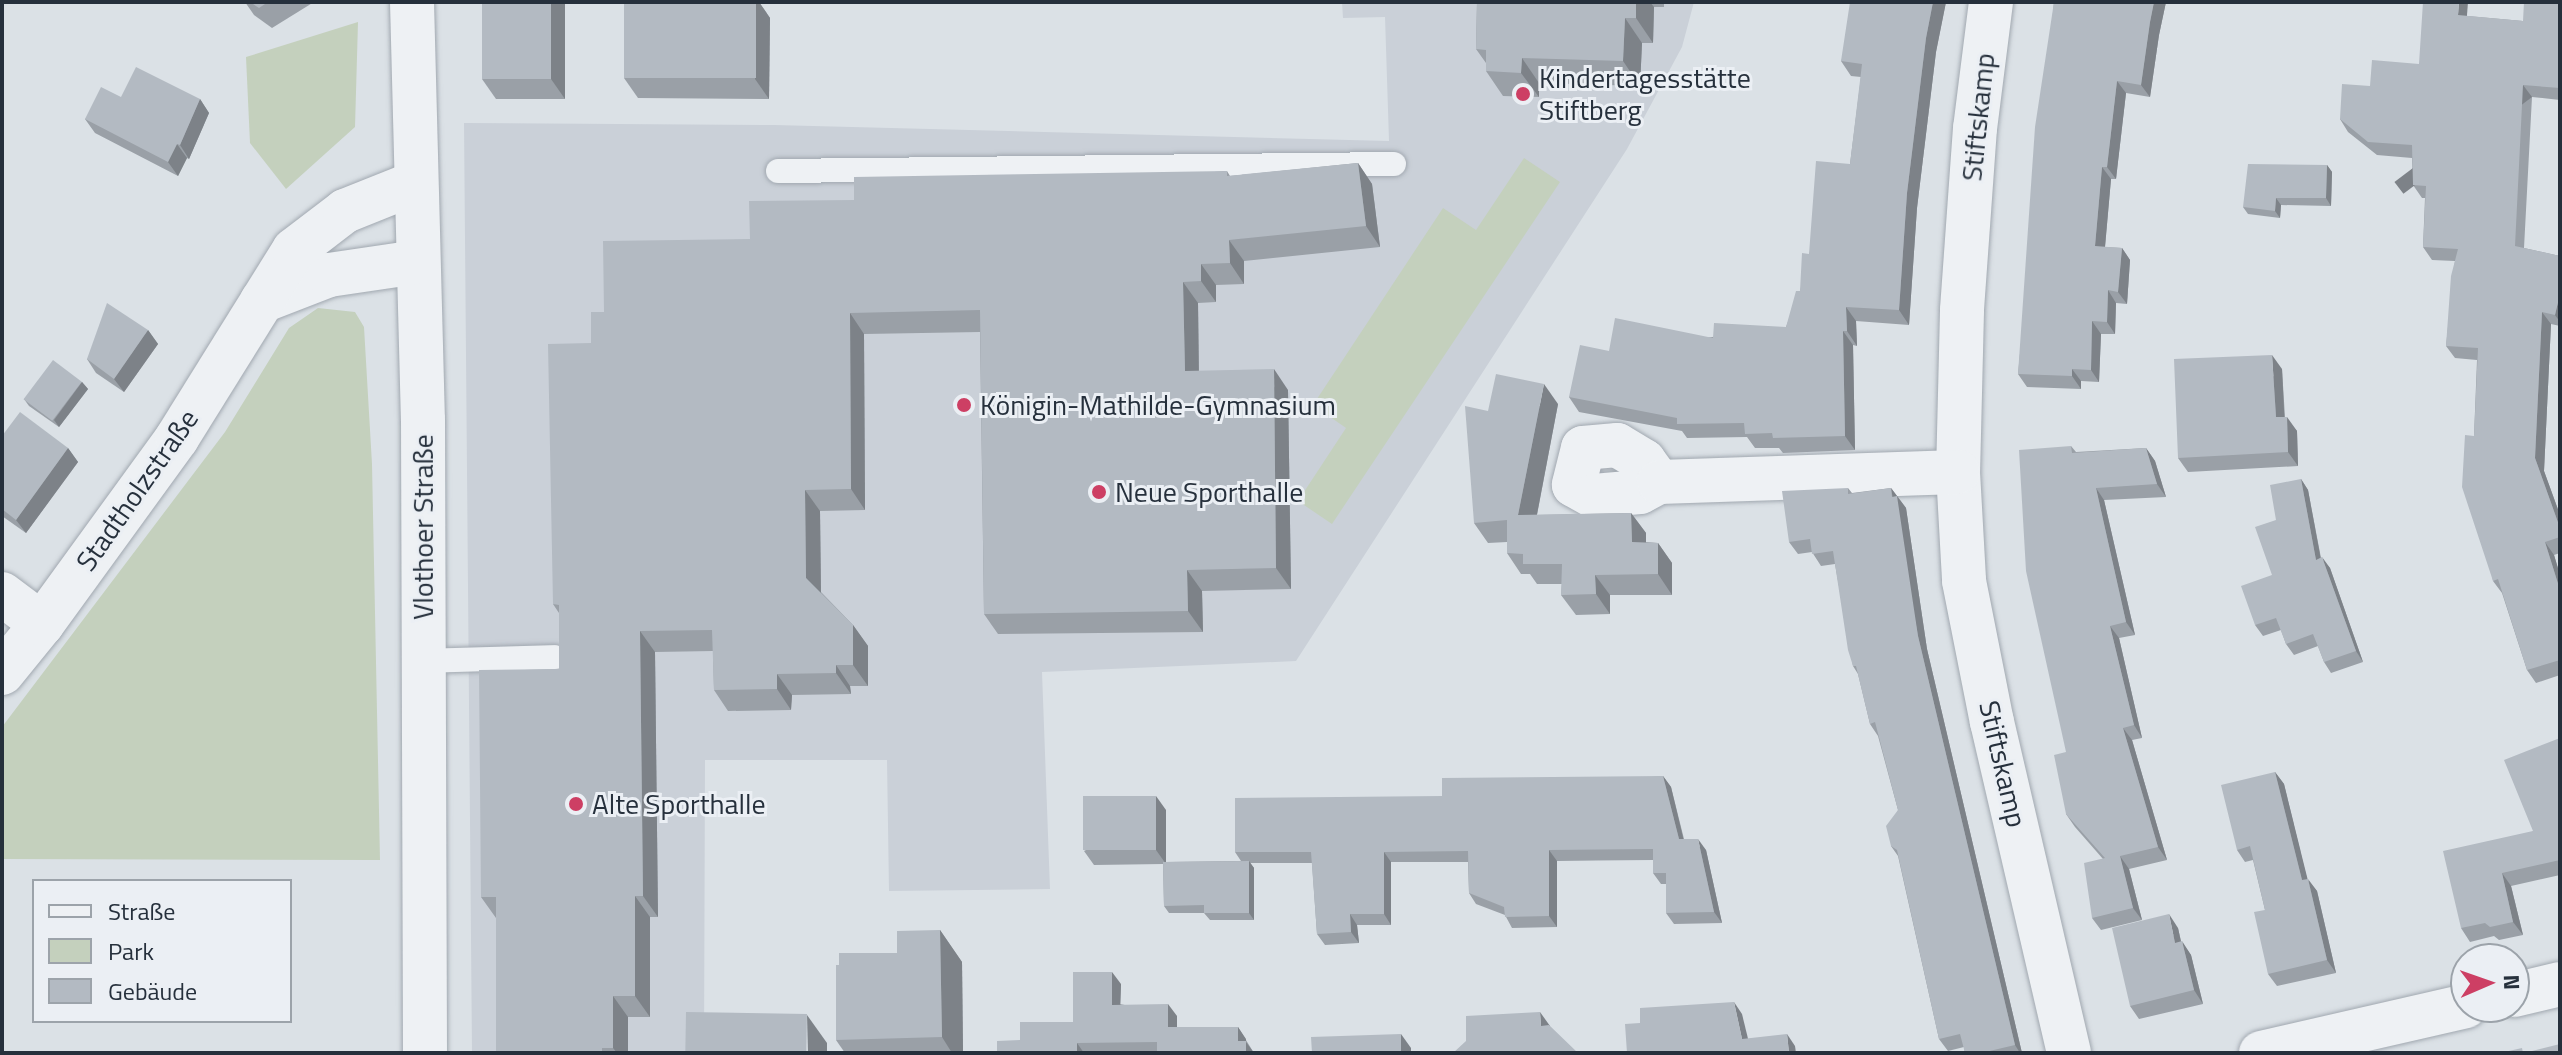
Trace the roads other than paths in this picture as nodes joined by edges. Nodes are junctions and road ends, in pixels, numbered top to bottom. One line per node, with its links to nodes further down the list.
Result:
1 (412, 2): 5 (street, Vlothoer Straße)
2 (1991, 2): 8 (street, Stiftskamp)
3 (1394, 164): 4 (lane)
4 (778, 171)
5 (415, 183): 6 (street, Vlothoer Straße); 7 (street, Stadtholzstraße)
6 (417, 262): 7 (street); 13 (street, Vlothoer Straße)
7 (262, 301): 11 (street, Stadtholzstraße)
8 (1958, 472): 9 (street); 19 (street, Stiftskamp)
9 (1659, 482)
10 (2, 594): 11 (street)
11 (42, 624): 14 (street, Stadtholzstraße)
12 (555, 657): 13 (lane)
13 (424, 661): 18 (street, Vlothoer Straße)
14 (2, 673)
15 (2560, 984): 16 (street)
16 (2530, 991)
17 (2450, 1010): 20 (street)
18 (425, 1053)
19 (2069, 1053)
20 (2261, 1053)

